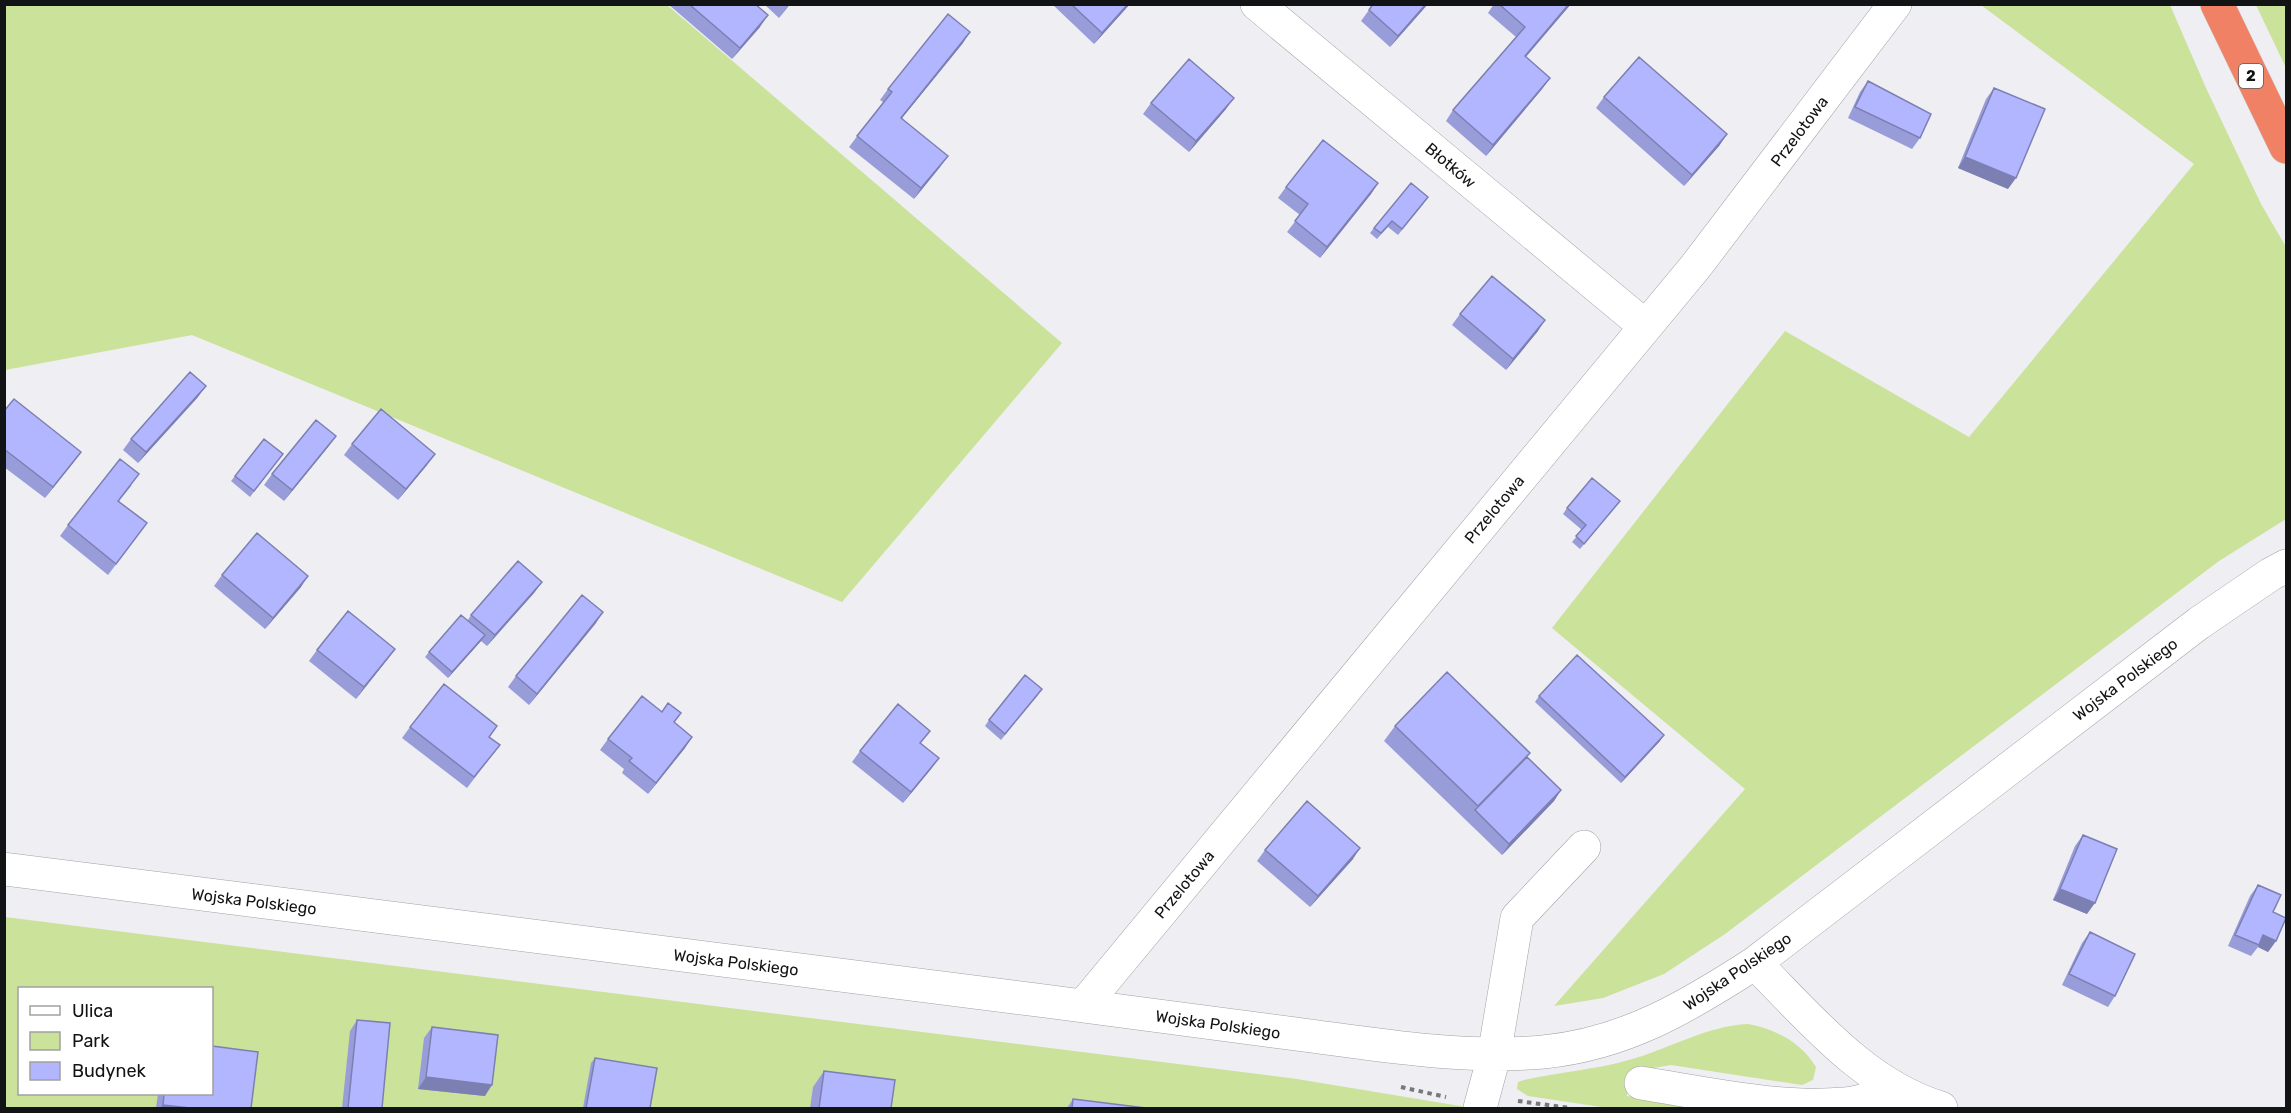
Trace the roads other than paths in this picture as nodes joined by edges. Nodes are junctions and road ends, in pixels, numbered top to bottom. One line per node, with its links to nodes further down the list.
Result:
1 (1257, 4): 5 (street, Błotków)
2 (1895, 4): 5 (street, Przelotowa)
3 (2217, 4): 4 (highway, 2)
4 (2286, 147)
5 (1644, 326): 10 (street, Przelotowa)
6 (2286, 566): 9 (street, Wojska Polskiego)
7 (1584, 847): 11 (street)
8 (4, 869): 10 (street, Wojska Polskiego)
9 (1755, 963): 11 (street, Wojska Polskiego); 13 (street)
10 (1083, 1006): 11 (street, Wojska Polskiego)
11 (1494, 1056): 14 (street)
12 (1641, 1083): 13 (street)
13 (1898, 1090): 15 (street)
14 (1480, 1108)
15 (1941, 1108)

